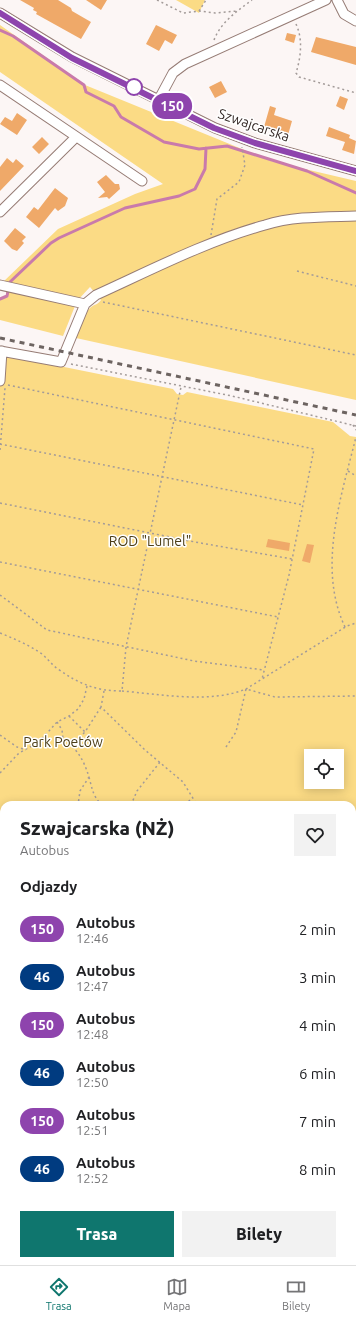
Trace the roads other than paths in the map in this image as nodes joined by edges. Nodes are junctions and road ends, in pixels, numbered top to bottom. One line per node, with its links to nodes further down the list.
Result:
1 (326, 0): 6 (street)
2 (337, 0): 4 (street)
3 (0, 13): 6 (street, Szwajcarska)
4 (356, 21)
5 (0, 85): 7 (street)
6 (159, 99): 8 (street, Szwajcarska)
7 (76, 137): 9 (street); 10 (street)
8 (356, 171)
9 (142, 181)
10 (0, 212)
11 (356, 216): 13 (street)
12 (5, 286): 13 (street)
13 (88, 302): 14 (street)
14 (1, 351): 15 (street)
15 (0, 381)

